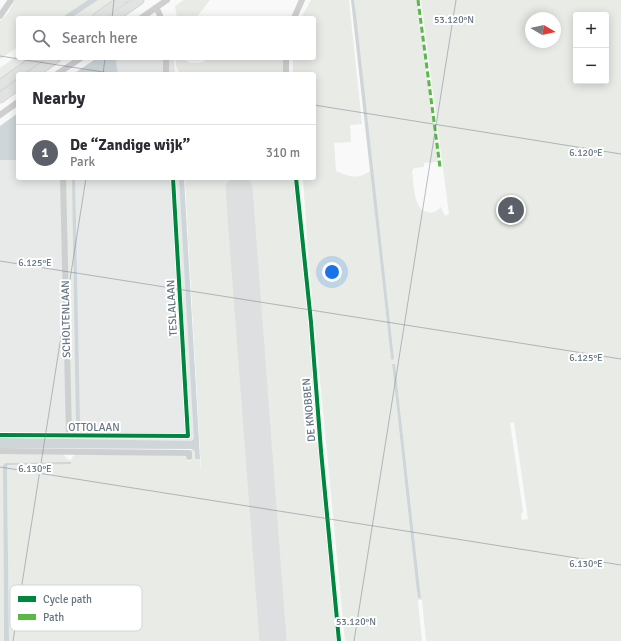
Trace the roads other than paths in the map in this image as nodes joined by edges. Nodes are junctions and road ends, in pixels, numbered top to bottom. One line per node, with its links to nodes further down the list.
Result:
1 (122, 0): 8 (highway)
2 (139, 0): 9 (highway)
3 (167, 0): 6 (street)
4 (302, 0): 12 (street)
5 (8, 1): 7 (street)
6 (155, 8): 10 (street); 11 (street)
7 (0, 16)
8 (100, 16)
9 (116, 16)
10 (143, 16)
11 (160, 16)
12 (295, 16)
13 (35, 60): 18 (highway)
14 (53, 60): 19 (highway)
15 (78, 60): 20 (street)
16 (166, 60): 21 (street)
17 (286, 60): 22 (street)
18 (18, 72)
19 (36, 72)
20 (60, 72)
21 (166, 72)
22 (286, 72)
23 (16, 74): 24 (highway)
24 (0, 85)
25 (16, 86): 26 (highway)
26 (0, 98)
27 (16, 103): 28 (street)
28 (0, 115)
29 (63, 180): 33 (street, SCHOLTENLAAN)
30 (173, 180): 34 (street, TESLALAAN)
31 (296, 180): 37 (street, DE KNOBBEN)
32 (0, 435): 33 (street, OTTOLAAN)
33 (69, 436): 34 (street, OTTOLAAN)
34 (188, 436)
35 (0, 452): 36 (street)
36 (189, 457)
37 (339, 641)

